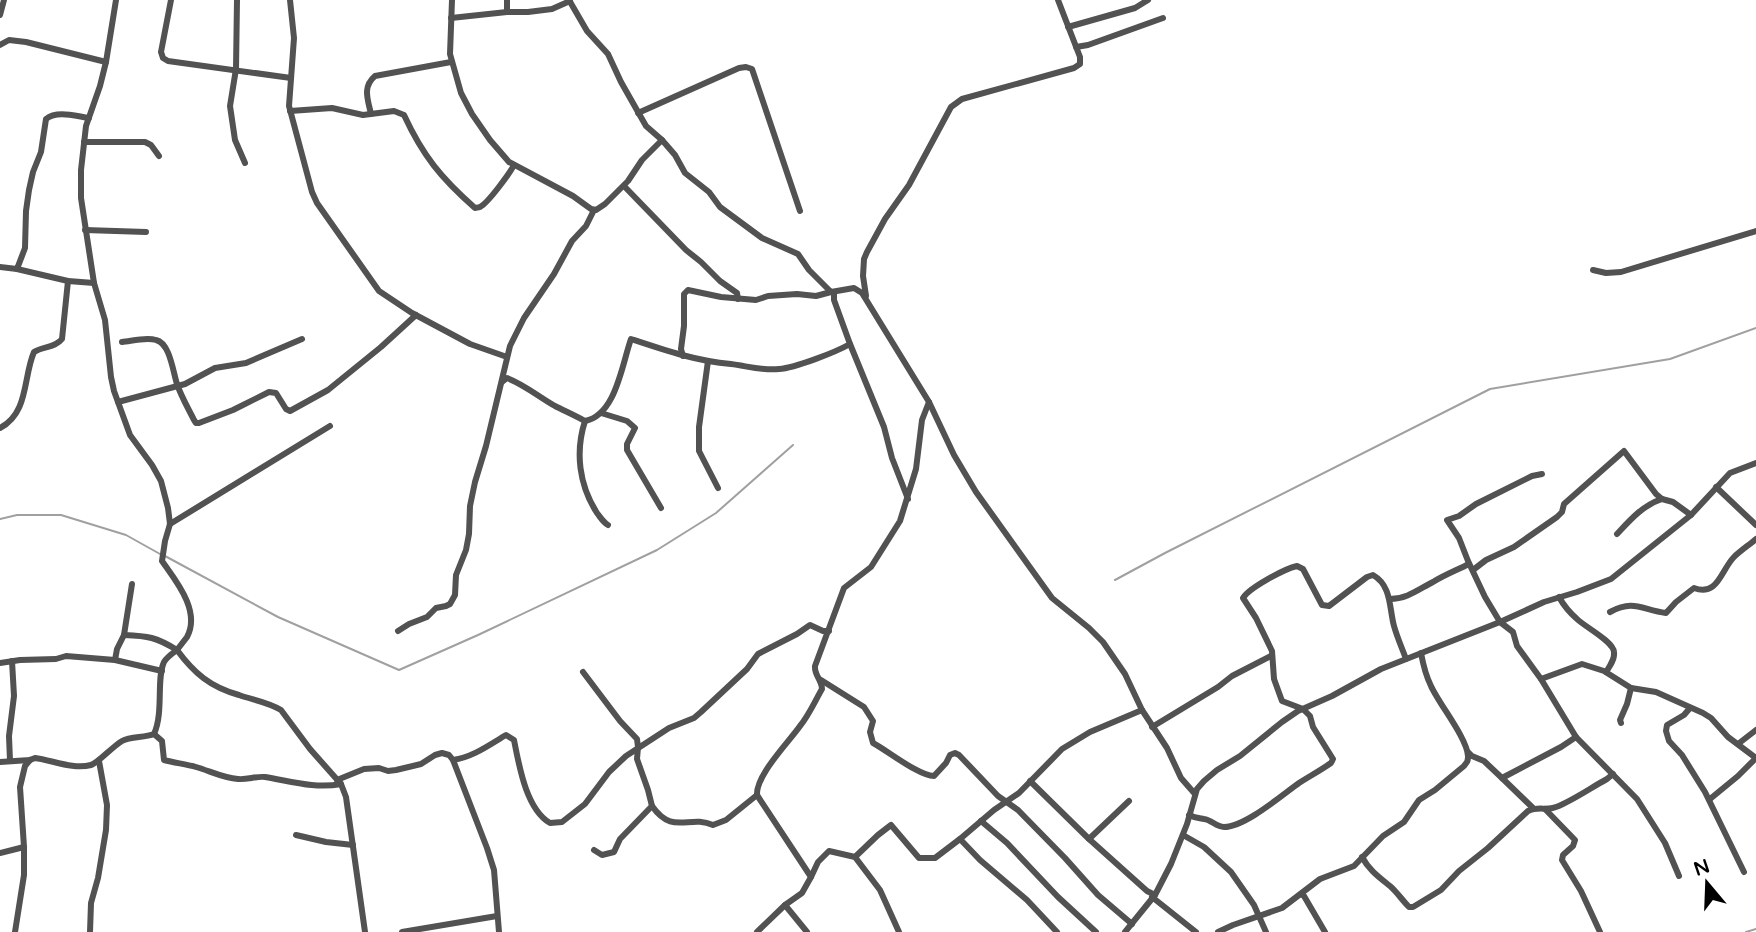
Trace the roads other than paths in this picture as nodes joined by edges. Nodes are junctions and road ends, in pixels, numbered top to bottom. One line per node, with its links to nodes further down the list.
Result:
1 (4, 0): 13 (street)
2 (109, 0): 3 (street)
3 (115, 0): 19 (street)
4 (171, 0): 21 (street)
5 (237, 0): 21 (street)
6 (290, 0): 22 (street)
7 (452, 0): 14 (street)
8 (507, 0): 12 (street)
9 (1058, 0): 16 (street)
10 (1148, 0): 16 (street)
11 (569, 1): 12 (street); 24 (street)
12 (507, 12): 14 (street)
13 (0, 15)
14 (451, 18): 20 (street)
15 (1163, 18): 18 (street)
16 (1068, 27): 18 (street)
17 (0, 45): 19 (street)
18 (1076, 47): 44 (street)
19 (107, 62): 26 (street)
20 (451, 62): 25 (street); 31 (street)
21 (236, 69): 22 (street); 30 (street)
22 (291, 78): 23 (street)
23 (290, 111): 25 (street); 46 (street)
24 (638, 113): 27 (street); 34 (street)
25 (371, 114): 31 (street)
26 (89, 118): 28 (street); 39 (street)
27 (662, 140): 32 (street); 43 (street)
28 (84, 142): 29 (street); 35 (street)
29 (159, 156)
30 (245, 163)
31 (514, 165): 33 (street)
32 (624, 186): 33 (street); 45 (street)
33 (594, 210): 51 (street)
34 (800, 211)
35 (85, 230): 37 (street); 42 (street)
36 (1756, 231): 40 (street)
37 (146, 232)
38 (0, 267): 39 (street)
39 (17, 269): 41 (street)
40 (1593, 270)
41 (68, 281): 42 (street); 60 (street)
42 (94, 283): 55 (street)
43 (832, 293): 44 (street); 45 (street); 49 (street)
44 (866, 297): 56 (street)
45 (738, 299): 50 (street)
46 (416, 315): 51 (street); 54 (street)
47 (302, 340): 54 (street)
48 (122, 342): 54 (street)
49 (850, 344): 52 (street); 65 (street)
50 (683, 356): 52 (street); 57 (street)
51 (507, 357): 53 (street)
52 (708, 361): 64 (street)
53 (502, 382): 58 (street); 80 (street)
54 (177, 386): 55 (street)
55 (118, 402): 69 (street)
56 (929, 402): 65 (street); 98 (street)
57 (601, 414): 58 (street); 67 (street)
58 (585, 421): 70 (street)
59 (330, 426): 69 (street)
60 (0, 428)
61 (1756, 463): 63 (street)
62 (1542, 474): 74 (street)
63 (1716, 487): 68 (street); 71 (street)
64 (718, 488)
65 (908, 499): 81 (street)
66 (1662, 499): 68 (street); 72 (street); 74 (street)
67 (661, 508)
68 (1691, 515): 76 (street)
69 (170, 524): 83 (street)
70 (608, 525)
71 (1756, 525)
72 (1617, 534)
73 (1756, 539): 78 (street)
74 (1471, 567): 77 (street); 79 (street)
75 (132, 584): 82 (street)
76 (1559, 597): 79 (street); 92 (street)
77 (1390, 599): 85 (street); 86 (street)
78 (1610, 612)
79 (1500, 622): 84 (street); 93 (street)
80 (398, 631)
81 (829, 631): 94 (street); 105 (street)
82 (124, 635): 83 (street); 87 (street)
83 (177, 650): 90 (street); 116 (street)
84 (1420, 653): 86 (street); 106 (street)
85 (1271, 656): 97 (street); 100 (street)
86 (1406, 659): 97 (street)
87 (115, 660): 88 (street); 90 (street)
88 (12, 661): 89 (street); 110 (street)
89 (0, 663)
90 (162, 671): 102 (street)
91 (583, 672): 105 (street)
92 (1606, 672): 93 (street); 95 (street)
93 (1541, 679): 103 (street)
94 (821, 680): 118 (street); 121 (street)
95 (1631, 688): 96 (street); 99 (street)
96 (1690, 708): 104 (street); 119 (street)
97 (1303, 709): 117 (street); 125 (street)
98 (1142, 710): 100 (street); 115 (street)
99 (1621, 723)
100 (1152, 727): 117 (street)
101 (1756, 730): 104 (street)
102 (154, 734): 111 (street); 116 (street)
103 (1576, 737): 113 (street); 114 (street)
104 (1738, 744): 107 (street)
105 (638, 747): 109 (street); 122 (street)
106 (1467, 751): 114 (street); 136 (street)
107 (1756, 758): 119 (street)
108 (30, 760): 110 (street); 111 (street); 132 (street)
109 (453, 760): 116 (street); 143 (street)
110 (10, 761): 112 (street)
111 (99, 761): 147 (street)
112 (0, 762)
113 (1613, 774): 124 (street); 138 (street)
114 (1502, 778): 123 (street)
115 (1030, 781): 121 (street); 130 (street)
116 (339, 782): 131 (street)
117 (1195, 794): 125 (street)
118 (757, 795): 122 (street); 139 (street)
119 (1710, 799): 137 (street)
120 (1129, 801): 130 (street)
121 (1007, 802): 126 (street); 145 (street)
122 (652, 806): 133 (street)
123 (1533, 808): 124 (street); 136 (street)
124 (1545, 809): 161 (street)
125 (1189, 816): 128 (street)
126 (981, 821): 129 (street); 155 (street)
127 (296, 835): 131 (street)
128 (1182, 835): 141 (street); 144 (street)
129 (960, 839): 135 (street); 154 (street)
130 (1089, 839): 141 (street)
131 (353, 845): 148 (street)
132 (24, 847): 134 (street); 146 (street)
133 (594, 850)
134 (0, 852)
135 (855, 856): 139 (street); 153 (street)
136 (1362, 857): 140 (street)
137 (1744, 872)
138 (1679, 876)
139 (811, 877): 142 (street)
140 (1301, 894): 144 (street); 160 (street)
141 (1154, 896): 145 (street); 157 (street)
142 (785, 905): 151 (street); 152 (street)
143 (497, 916): 149 (street); 150 (street)
144 (1260, 916): 158 (street); 159 (street)
145 (1132, 924): 156 (street)
146 (15, 932)
147 (89, 932)
148 (365, 932)
149 (402, 932)
150 (499, 932)
151 (757, 932)
152 (807, 932)
153 (899, 932)
154 (1057, 932)
155 (1096, 932)
156 (1125, 932)
157 (1196, 932)
158 (1218, 932)
159 (1266, 932)
160 (1325, 932)
161 (1600, 932)

